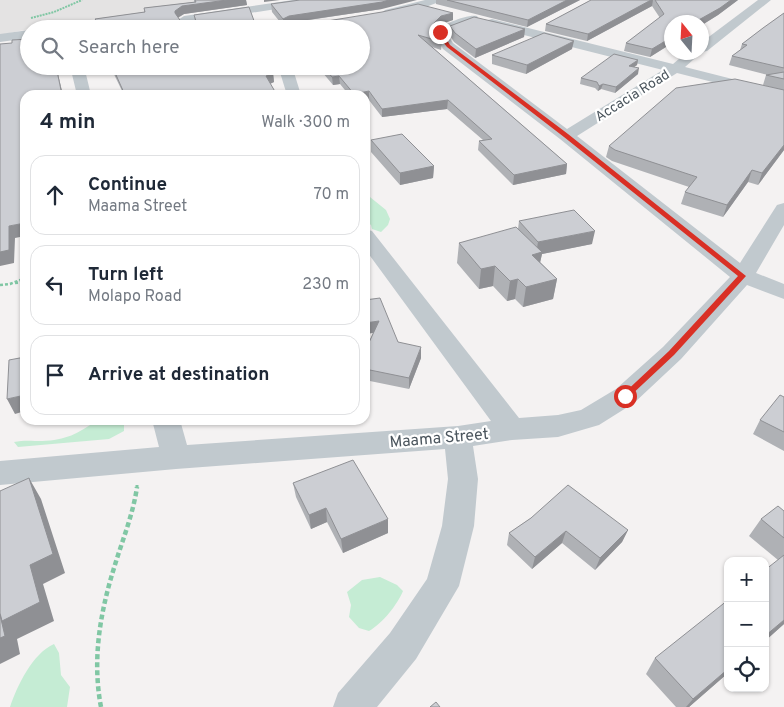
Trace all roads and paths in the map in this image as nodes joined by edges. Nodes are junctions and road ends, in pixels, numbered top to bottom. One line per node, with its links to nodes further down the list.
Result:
1 (82, 0): 9 (path)
2 (315, 0): 11 (street)
3 (381, 0): 7 (street)
4 (435, 0): 6 (street)
5 (765, 0): 14 (street)
6 (419, 6): 7 (street); 10 (street)
7 (396, 11): 8 (street)
8 (377, 14)
9 (28, 18)
10 (473, 19): 17 (street); 18 (street)
11 (184, 20)
12 (20, 35): 13 (street)
13 (0, 38)
14 (709, 43)
15 (491, 58): 17 (street)
16 (686, 60): 18 (street, Accacia Road)
17 (474, 65): 24 (street)
18 (676, 68): 23 (street); 24 (street, Accacia Road)
19 (79, 75): 21 (street)
20 (288, 75): 22 (street)
21 (83, 90)
22 (292, 90)
23 (784, 96)
24 (566, 136): 27 (street)
25 (784, 209): 27 (street, Maama Street)
26 (370, 242): 34 (street)
27 (743, 276): 32 (street); 34 (street, Maama Street)
28 (20, 280): 30 (path)
29 (20, 283): 30 (path)
30 (10, 284): 31 (path)
31 (0, 286)
32 (784, 292)
33 (167, 425): 36 (street)
34 (512, 429): 35 (street, Maama Street)
35 (458, 437): 36 (street, Maama Street); 40 (street)
36 (176, 457): 37 (street, Maama Street)
37 (140, 460): 38 (street, Maama Street); 39 (path)
38 (0, 473)
39 (101, 707)
40 (352, 707)

